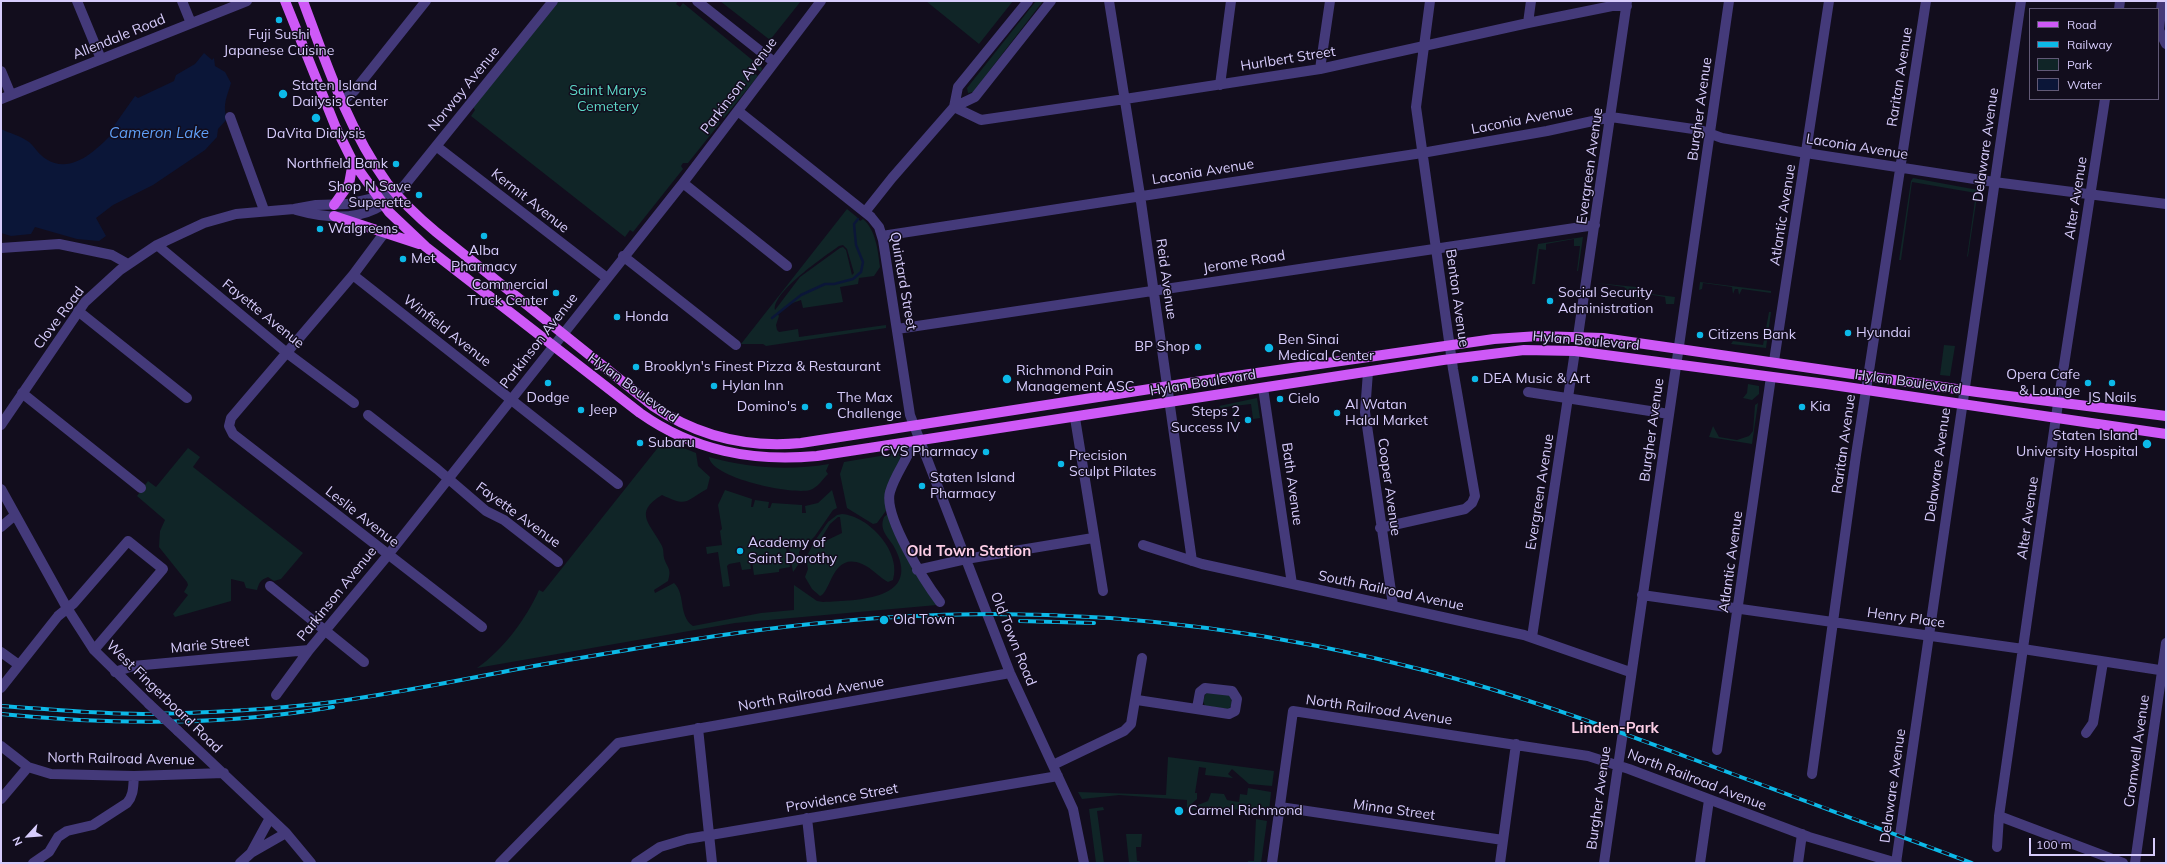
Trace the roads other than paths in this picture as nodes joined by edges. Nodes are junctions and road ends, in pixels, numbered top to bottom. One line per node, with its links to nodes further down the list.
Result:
1 (77, 1): 27 (street)
2 (182, 1): 23 (street)
3 (247, 1): 23 (street, Allendale Road)
4 (285, 1): 45 (main road, Hylan Boulevard)
5 (303, 1): 36 (main road, Hylan Boulevard)
6 (426, 1): 36 (street)
7 (553, 1): 42 (street, Norway Avenue)
8 (697, 1): 28 (street)
9 (821, 1): 28 (street, Parkinson Avenue)
10 (1028, 1): 37 (street)
11 (1052, 1): 37 (street)
12 (1109, 1): 34 (street, Reid Avenue)
13 (1231, 1): 31 (street)
14 (1330, 1): 29 (street)
15 (1430, 1): 26 (street, Benton Avenue)
16 (1531, 1): 24 (street)
17 (1729, 1): 41 (street, Burgher Avenue)
18 (1829, 1): 44 (street, Atlantic Avenue)
19 (1926, 1): 46 (street, Raritan Avenue)
20 (2021, 1): 47 (street, Delaware Avenue)
21 (2162, 1): 25 (street)
22 (1627, 4): 24 (street, Hurlbert Street); 40 (street, Evergreen Avenue)
23 (191, 23): 27 (street, Allendale Road)
24 (1528, 23): 26 (street, Hurlbert Street)
25 (2166, 44)
26 (1424, 47): 29 (street, Hurlbert Street); 43 (street, Benton Avenue)
27 (101, 59): 32 (street, Allendale Road)
28 (774, 62): 38 (street, Parkinson Avenue)
29 (1320, 69): 31 (street, Hurlbert Street)
30 (1, 70): 32 (street)
31 (1220, 85): 34 (street, Hurlbert Street)
32 (11, 95): 33 (street, Allendale Road)
33 (1, 99)
34 (1125, 99): 37 (street, Hurlbert Street); 50 (street, Reid Avenue)
35 (2105, 100): 51 (street, Alter Avenue)
36 (343, 101): 49 (main road, Hylan Boulevard)
37 (954, 107): 57 (street)
38 (738, 111): 48 (street, Parkinson Avenue); 57 (street, Quintard Street)
39 (230, 117): 56 (street)
40 (1611, 117): 41 (street, Laconia Avenue); 43 (street, Laconia Avenue); 59 (street, Evergreen Avenue)
41 (1710, 134): 44 (street, Laconia Avenue); 79 (street, Burgher Avenue)
42 (436, 146): 49 (street, Norway Avenue); 70 (street, Kermit Avenue)
43 (1422, 152): 50 (street, Laconia Avenue); 65 (street, Benton Avenue)
44 (1806, 153): 46 (street, Laconia Avenue); 83 (street, Atlantic Avenue)
45 (352, 162): 52 (main road, Hylan Boulevard); 54 (main road)
46 (1900, 167): 47 (street, Laconia Avenue); 86 (street, Raritan Avenue)
47 (1994, 182): 51 (street, Laconia Avenue); 91 (street, Delaware Avenue)
48 (683, 183): 66 (street, Parkinson Avenue); 68 (street)
49 (395, 193): 52 (street, Norway Avenue); 74 (main road, Hylan Boulevard)
50 (1140, 195): 61 (street, Laconia Avenue); 71 (street, Reid Avenue)
51 (2091, 195): 53 (street, Laconia Avenue); 100 (street, Alter Avenue)
52 (380, 201): 54 (street, Clove Road); 58 (street, Clove Road); 63 (main road, Hylan Boulevard)
53 (2166, 204)
54 (334, 205): 55 (street, Clove Road)
55 (294, 209): 56 (street, Clove Road); 58 (street, Clove Road)
56 (264, 210): 62 (street, Clove Road)
57 (865, 212): 61 (street, Quintard Street)
58 (334, 216): 60 (main road)
59 (1595, 225): 65 (street, Jerome Road); 75 (street, Evergreen Avenue)
60 (385, 232): 63 (main road); 69 (street)
61 (882, 236): 73 (street, Quintard Street)
62 (157, 245): 67 (street, Clove Road); 81 (street, Fayette Avenue)
63 (426, 247): 77 (main road, Hylan Boulevard)
64 (1, 248): 67 (street)
65 (1436, 248): 71 (street, Jerome Road); 78 (street, Benton Avenue)
66 (623, 256): 70 (street, Parkinson Avenue); 76 (street)
67 (128, 264): 72 (street, Clove Road)
68 (787, 266)
69 (353, 275): 81 (street); 96 (street, Winfield Avenue)
70 (607, 278): 74 (street, Parkinson Avenue)
71 (1154, 290): 73 (street, Jerome Road); 88 (street, Reid Avenue)
72 (78, 311): 93 (street, Clove Road); 94 (street)
73 (897, 329): 107 (street, Quintard Street)
74 (562, 334): 77 (street, Parkinson Avenue); 107 (main road, Hylan Boulevard)
75 (1578, 336): 78 (main road, Hylan Boulevard); 79 (main road, Hylan Boulevard)
76 (736, 344)
77 (553, 345): 96 (street, Parkinson Avenue); 109 (main road, Hylan Boulevard)
78 (1450, 345): 82 (street, Benton Avenue); 88 (main road, Hylan Boulevard)
79 (1678, 348): 83 (main road, Hylan Boulevard); 84 (street, Burgher Avenue)
80 (1575, 352): 82 (main road, Hylan Boulevard); 84 (main road, Hylan Boulevard); 95 (street, Evergreen Avenue)
81 (287, 353): 98 (street, Fayette Avenue); 119 (street, Leslie Avenue)
82 (1451, 359): 85 (main road, Hylan Boulevard); 116 (street, Benton Avenue)
83 (1774, 362): 86 (main road, Hylan Boulevard)
84 (1676, 365): 87 (main road, Hylan Boulevard); 101 (street, Burgher Avenue)
85 (1368, 372): 89 (main road, Hylan Boulevard); 116 (street, Cooper Avenue)
86 (1869, 376): 90 (street, Raritan Avenue); 91 (main road, Hylan Boulevard)
87 (1771, 377): 90 (main road, Hylan Boulevard); 131 (street, Atlantic Avenue)
88 (1167, 386): 97 (street, Reid Avenue); 107 (main road, Hylan Boulevard)
89 (1263, 388): 97 (main road, Hylan Boulevard); 124 (street, Bath Avenue)
90 (1867, 390): 99 (main road, Hylan Boulevard); 132 (street, Raritan Avenue)
91 (1963, 390): 99 (street, Delaware Avenue); 100 (main road, Hylan Boulevard)
92 (1528, 392): 95 (street)
93 (22, 393): 106 (street, Clove Road); 112 (street)
94 (187, 398)
95 (1569, 398): 101 (street); 136 (street, Evergreen Avenue)
96 (511, 400): 110 (street, Parkinson Avenue); 111 (street, Winfield Avenue)
97 (1170, 402): 105 (main road, Hylan Boulevard); 121 (street, Reid Avenue)
98 (354, 403)
99 (1961, 403): 104 (main road, Hylan Boulevard); 135 (street, Delaware Avenue)
100 (2058, 403): 103 (main road, Hylan Boulevard); 104 (street, Alter Avenue)
101 (1669, 414): 127 (street, Burgher Avenue)
102 (368, 415): 110 (street, Fayette Avenue)
103 (2166, 416)
104 (2056, 417): 108 (main road, Hylan Boulevard); 138 (street, Alter Avenue)
105 (1075, 418): 109 (main road, Hylan Boulevard); 117 (street)
106 (1, 425)
107 (914, 425): 109 (street, Old Town Road)
108 (2166, 434)
109 (917, 441): 120 (street, Old Town Road); 123 (street)
110 (448, 479): 119 (street, Parkinson Avenue); 122 (street, Fayette Avenue)
111 (618, 484)
112 (141, 488)
113 (1, 489): 114 (street, West Fingerboard Road)
114 (15, 515): 115 (street); 130 (street, West Fingerboard Road)
115 (1, 527)
116 (1380, 528): 129 (street, Cooper Avenue)
117 (1093, 538): 120 (street); 126 (street)
118 (1143, 545): 121 (street, South Railroad Avenue)
119 (388, 554): 133 (street, Leslie Avenue); 134 (street, Parkinson Avenue)
120 (966, 559): 123 (street); 149 (street, Old Town Road)
121 (1192, 561): 124 (street, South Railroad Avenue)
122 (558, 562)
123 (917, 570): 128 (street)
124 (1292, 584): 129 (street, South Railroad Avenue)
125 (270, 586): 134 (street)
126 (1103, 591)
127 (1642, 595): 131 (street, Henry Place); 148 (street, Burgher Avenue)
128 (940, 602)
129 (1393, 605): 136 (street, South Railroad Avenue)
130 (67, 608): 139 (street, West Fingerboard Road); 139 (street); 145 (street)
131 (1738, 609): 132 (street, Henry Place); 158 (street, Atlantic Avenue)
132 (1834, 622): 135 (street, Henry Place); 163 (street, Raritan Avenue)
133 (482, 627)
134 (325, 630): 140 (street, Parkinson Avenue); 143 (street)
135 (1929, 635): 138 (street, Henry Place); 191 (street, Delaware Avenue)
136 (1532, 637): 148 (street, South Railroad Avenue)
137 (2166, 643): 146 (street, Cromwell Avenue)
138 (2023, 649): 144 (street, Henry Place); 169 (street, Alter Avenue)
139 (94, 650): 147 (street, West Fingerboard Road)
140 (309, 650): 147 (street, Marie Street); 151 (street, Parkinson Avenue)
141 (1, 652): 145 (street)
142 (1142, 658): 152 (street)
143 (364, 662)
144 (2103, 662): 146 (street, Henry Place); 155 (street)
145 (19, 665): 150 (street)
146 (2164, 671): 193 (street, Cromwell Avenue)
147 (115, 672): 162 (street, West Fingerboard Road, bridge)
148 (1630, 672): 160 (street, Burgher Avenue)
149 (1010, 673): 154 (street, North Railroad Avenue); 159 (street, Old Town Road)
150 (1, 688)
151 (276, 695)
152 (1137, 700): 153 (street); 159 (street)
153 (1197, 708)
154 (698, 728): 174 (street); 181 (street, North Railroad Avenue)
155 (2086, 733)
156 (1516, 744): 160 (street, North Railroad Avenue); 168 (street, North Railroad Avenue); 175 (street)
157 (1, 746): 161 (street, North Railroad Avenue)
158 (1717, 750)
159 (1053, 765): 165 (street, Old Town Road)
160 (1618, 765): 167 (street, North Railroad Avenue); 188 (street, Burgher Avenue)
161 (28, 767): 164 (street, North Railroad Avenue); 166 (street)
162 (224, 773): 164 (street, North Railroad Avenue); 170 (street, West Fingerboard Road)
163 (1812, 774)
164 (134, 776): 178 (street)
165 (1058, 776): 171 (street, Providence Street); 185 (street, Old Town Road)
166 (1, 799)
167 (1709, 800): 173 (street, North Railroad Avenue); 189 (street)
168 (1280, 807): 175 (street, Minna Street); 186 (street)
169 (1999, 816): 176 (street, Alter Avenue); 192 (street)
170 (270, 818): 172 (street, West Fingerboard Road); 177 (street)
171 (808, 818): 174 (street, Providence Street); 184 (street)
172 (286, 833): 177 (street); 180 (street, West Fingerboard Road)
173 (1802, 834): 190 (street); 191 (street, North Railroad Avenue)
174 (709, 836): 182 (street, Providence Street); 183 (street)
175 (1504, 840): 187 (street)
176 (1997, 847)
177 (251, 853): 179 (street)
178 (33, 863)
179 (240, 863)
180 (311, 863)
181 (500, 863)
182 (636, 863)
183 (712, 863)
184 (812, 863)
185 (1084, 863)
186 (1272, 863)
187 (1500, 863)
188 (1604, 863)
189 (1700, 863)
190 (1798, 863)
191 (1896, 863)
192 (2123, 863)
193 (2135, 863)

